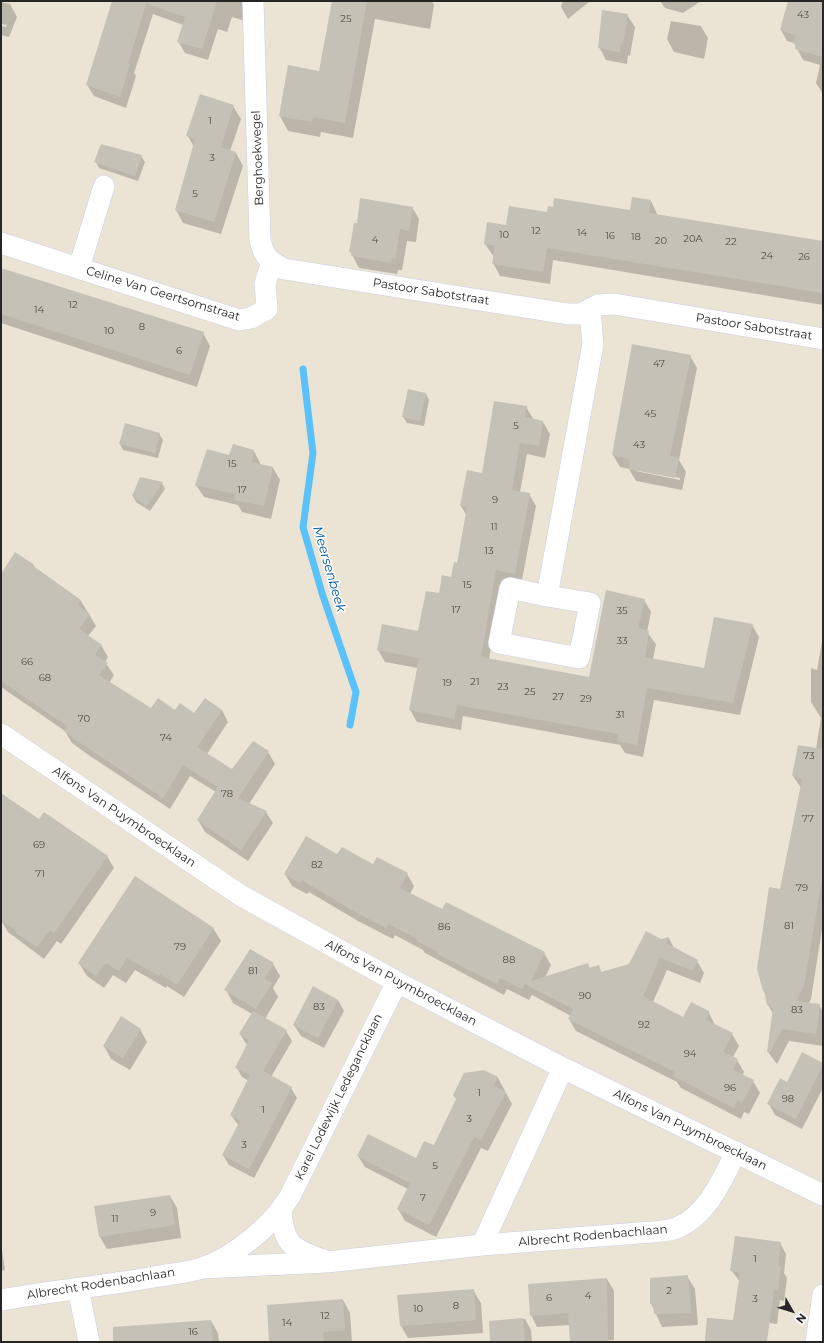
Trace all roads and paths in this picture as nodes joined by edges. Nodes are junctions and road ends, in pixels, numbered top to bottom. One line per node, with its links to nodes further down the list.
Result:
1 (252, 1): 4 (street, Berghoekwegel)
2 (104, 186): 5 (street, Celine Van Geertsomstraat)
3 (1, 243): 5 (street, Celine Van Geertsomstraat)
4 (272, 262): 5 (street, Celine Van Geertsomstraat); 6 (street, Pastoor Sabotstraat)
5 (79, 268)
6 (590, 310): 7 (street, Pastoor Sabotstraat); 8 (street)
7 (823, 339)
8 (547, 596): 8 (street)
9 (1, 734): 10 (street, Alfons Van Puymbroecklaan)
10 (396, 982): 11 (street, Alfons Van Puymbroecklaan); 14 (street, Karel Lodewijk Ledegancklaan)
11 (564, 1068): 12 (street, Alfons Van Puymbroecklaan); 15 (street)
12 (736, 1152): 13 (street, Alfons Van Puymbroecklaan); 15 (street, Albrecht Rodenbachlaan)
13 (823, 1195)
14 (281, 1211): 16 (street, Albrecht Rodenbachlaan); 17 (street, Albrecht Rodenbachlaan)
15 (482, 1245): 16 (street, Albrecht Rodenbachlaan)
16 (327, 1262): 17 (street, Albrecht Rodenbachlaan)
17 (202, 1268): 18 (street, Albrecht Rodenbachlaan)
18 (78, 1288): 20 (street, Albrecht Rodenbachlaan); 21 (street)
19 (823, 1295): 22 (street)
20 (1, 1300)
21 (89, 1342)
22 (816, 1342)

